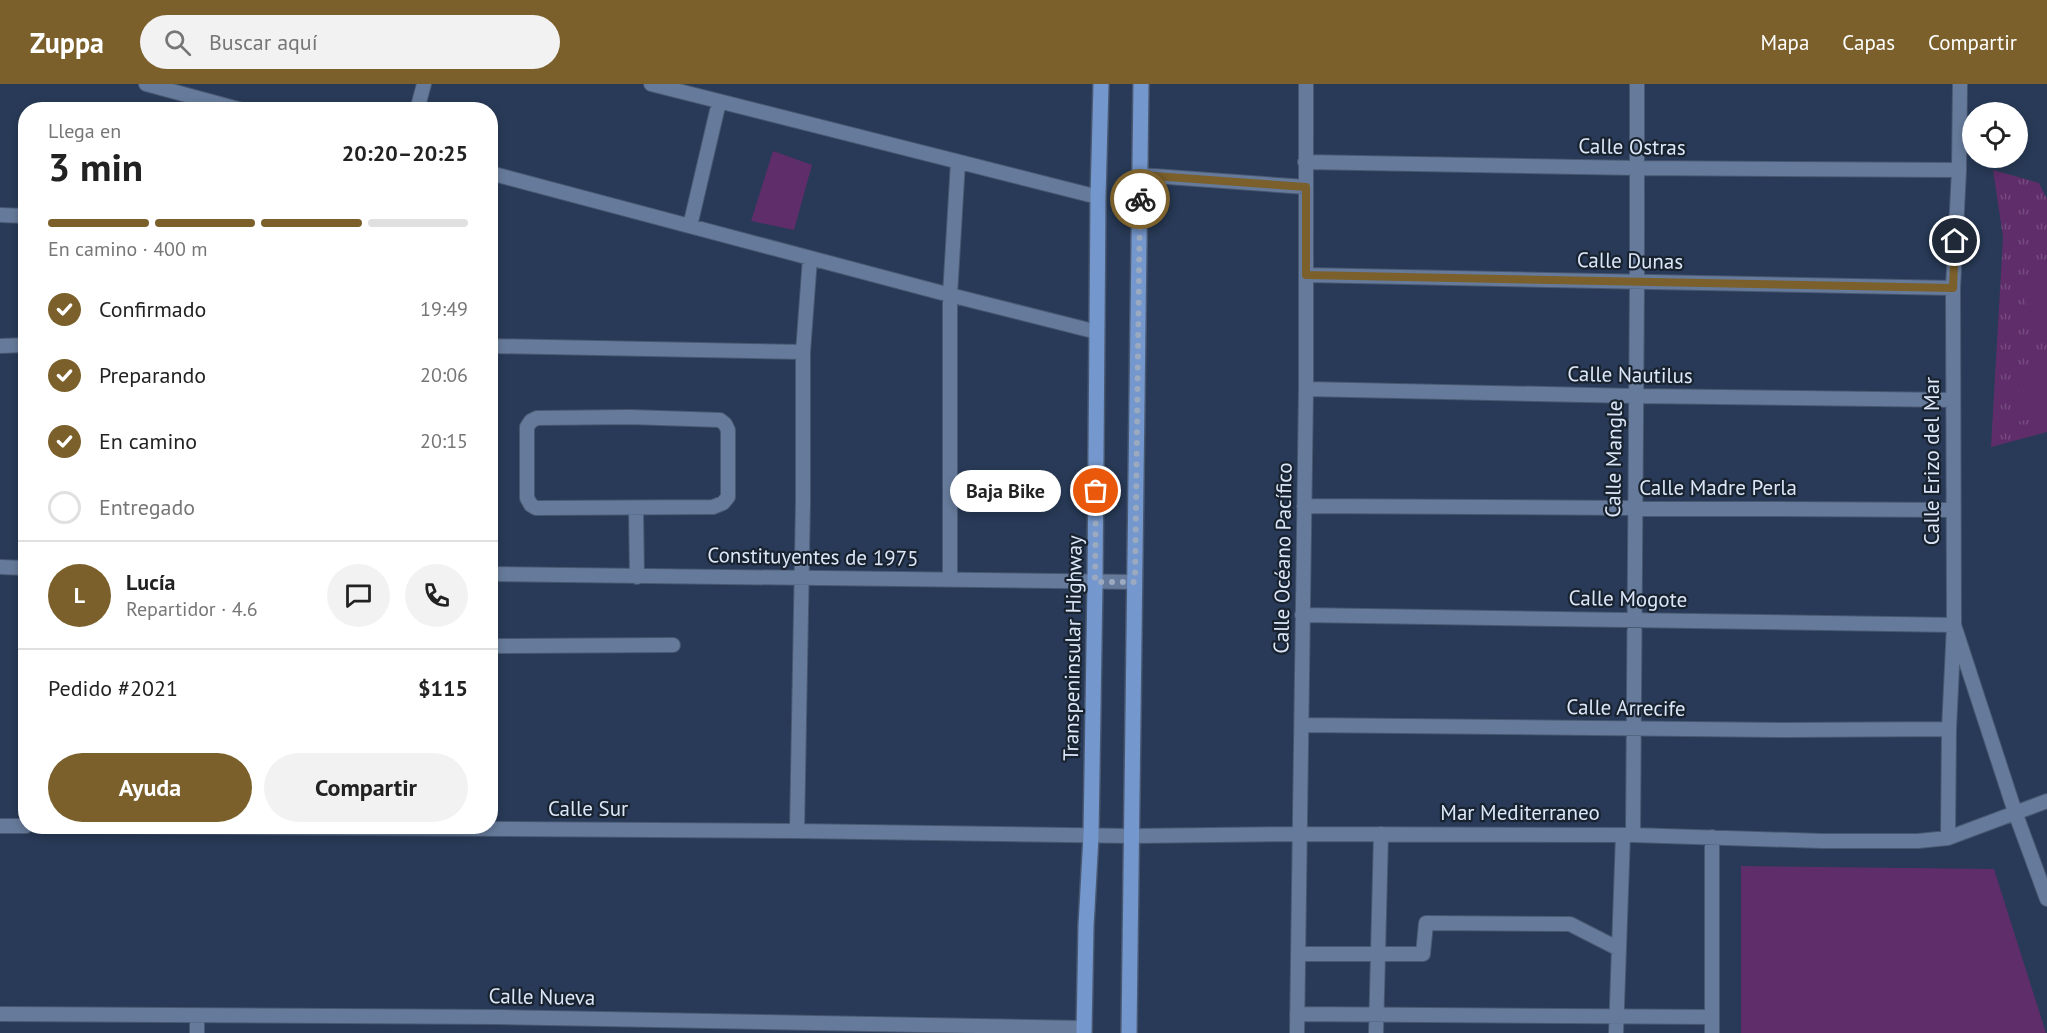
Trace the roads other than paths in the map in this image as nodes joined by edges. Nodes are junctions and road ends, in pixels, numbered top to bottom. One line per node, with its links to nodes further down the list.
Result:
1 (146, 84): 9 (street)
2 (424, 84): 11 (street)
3 (651, 84): 12 (street)
4 (1101, 84): 20 (main road, Transpeninsular Highway)
5 (1141, 84): 18 (main road)
6 (1306, 84): 14 (street, Calle Océano Pacífico)
7 (1637, 84): 15 (street, Calle Mangle)
8 (1960, 84): 16 (street, Calle Erizo del Mar)
9 (192, 90): 10 (street)
10 (222, 102)
11 (419, 102)
12 (719, 102): 13 (street); 23 (street)
13 (957, 162): 20 (street); 28 (street)
14 (1305, 162): 15 (street, Calle Ostras); 19 (street, Calle Océano Pacífico)
15 (1636, 168): 16 (street, Calle Ostras); 26 (street, Calle Mangle)
16 (1959, 170): 27 (street, Calle Erizo del Mar)
17 (498, 175): 23 (street)
18 (1140, 175): 19 (street); 48 (main road)
19 (1306, 187): 25 (street, Calle Océano Pacífico)
20 (1098, 197): 29 (main road, Transpeninsular Highway)
21 (0, 215): 22 (street)
22 (18, 216)
23 (690, 226): 24 (street)
24 (810, 258): 28 (street); 33 (street)
25 (1306, 275): 26 (street, Calle Dunas); 34 (street, Calle Océano Pacífico)
26 (1637, 282): 27 (street, Calle Dunas); 35 (street, Calle Mangle)
27 (1953, 288): 36 (street, Calle Erizo del Mar)
28 (950, 295): 29 (street); 46 (street)
29 (1097, 332): 47 (main road, Transpeninsular Highway)
30 (18, 345): 31 (street)
31 (0, 346)
32 (498, 346): 33 (street)
33 (803, 352): 45 (street)
34 (1306, 389): 35 (street, Calle Nautilus); 37 (street, Calle Océano Pacífico)
35 (1636, 396): 36 (street, Calle Nautilus); 39 (street, Calle Mangle)
36 (1953, 400): 40 (street, Calle Erizo del Mar)
37 (1304, 506): 39 (street, Calle Madre Perla); 49 (street, Calle Océano Pacífico)
38 (636, 509): 38 (street); 44 (street)
39 (1634, 509): 40 (street, Calle Madre Perla); 50 (street, Calle Mangle)
40 (1953, 510): 51 (street, Calle Erizo del Mar)
41 (0, 567): 42 (street)
42 (18, 568)
43 (498, 574): 44 (street, Constituyentes de 1975)
44 (637, 577): 45 (street, Constituyentes de 1975)
45 (800, 577): 46 (street, Constituyentes de 1975); 62 (street)
46 (950, 579): 47 (street, Constituyentes de 1975)
47 (1095, 582): 48 (street, Constituyentes de 1975); 66 (main road, Transpeninsular Highway)
48 (1135, 582): 67 (main road)
49 (1302, 615): 50 (street, Calle Mogote); 54 (street, Calle Océano Pacífico)
50 (1634, 621): 51 (street, Calle Mogote); 56 (street, Calle Mangle)
51 (1954, 625): 55 (street, Calle Erizo del Mar); 58 (street)
52 (673, 645): 53 (street)
53 (498, 646)
54 (1302, 726): 56 (street, Calle Arrecife); 63 (street, Calle Océano Pacífico)
55 (1949, 729): 56 (street, Calle Arrecife); 69 (street, Calle Erizo del Mar)
56 (1632, 730): 65 (street, Calle Mangle)
57 (2047, 801): 58 (street, Mar Mediterraneo)
58 (2015, 812): 69 (street, Mar Mediterraneo); 70 (street)
59 (0, 826): 60 (street)
60 (18, 826)
61 (498, 829): 62 (street, Calle Sur)
62 (797, 831): 66 (street, Calle Sur)
63 (1299, 834): 64 (street, Mar Mediterraneo); 67 (street, Mar Mediterraneo); 72 (street, Calle Océano Pacífico)
64 (1381, 834): 65 (street, Mar Mediterraneo); 73 (street)
65 (1628, 835): 68 (street, Mar Mediterraneo); 71 (street, Calle Mangle)
66 (1091, 836): 67 (street, Mar Mediterraneo); 81 (main road, Transpeninsular Highway)
67 (1132, 836): 83 (main road)
68 (1712, 837): 69 (street, Mar Mediterraneo); 79 (street)
69 (1948, 838)
70 (2047, 899)
71 (1619, 950): 73 (street); 78 (street, Calle Mangle)
72 (1298, 954): 73 (street); 75 (street, Calle Océano Pacífico)
73 (1377, 954): 77 (street)
74 (0, 1014): 76 (street, Calle Nueva)
75 (1297, 1014): 77 (street); 84 (street, Calle Océano Pacífico)
76 (196, 1015): 80 (street, Calle Nueva); 82 (street)
77 (1376, 1015): 78 (street); 85 (street)
78 (1616, 1017): 79 (street); 86 (street, Calle Mangle)
79 (1712, 1017): 87 (street)
80 (780, 1028): 81 (street, Calle Nueva)
81 (1084, 1030)
82 (197, 1033)
83 (1130, 1033)
84 (1297, 1033)
85 (1376, 1033)
86 (1616, 1033)
87 (1712, 1033)

